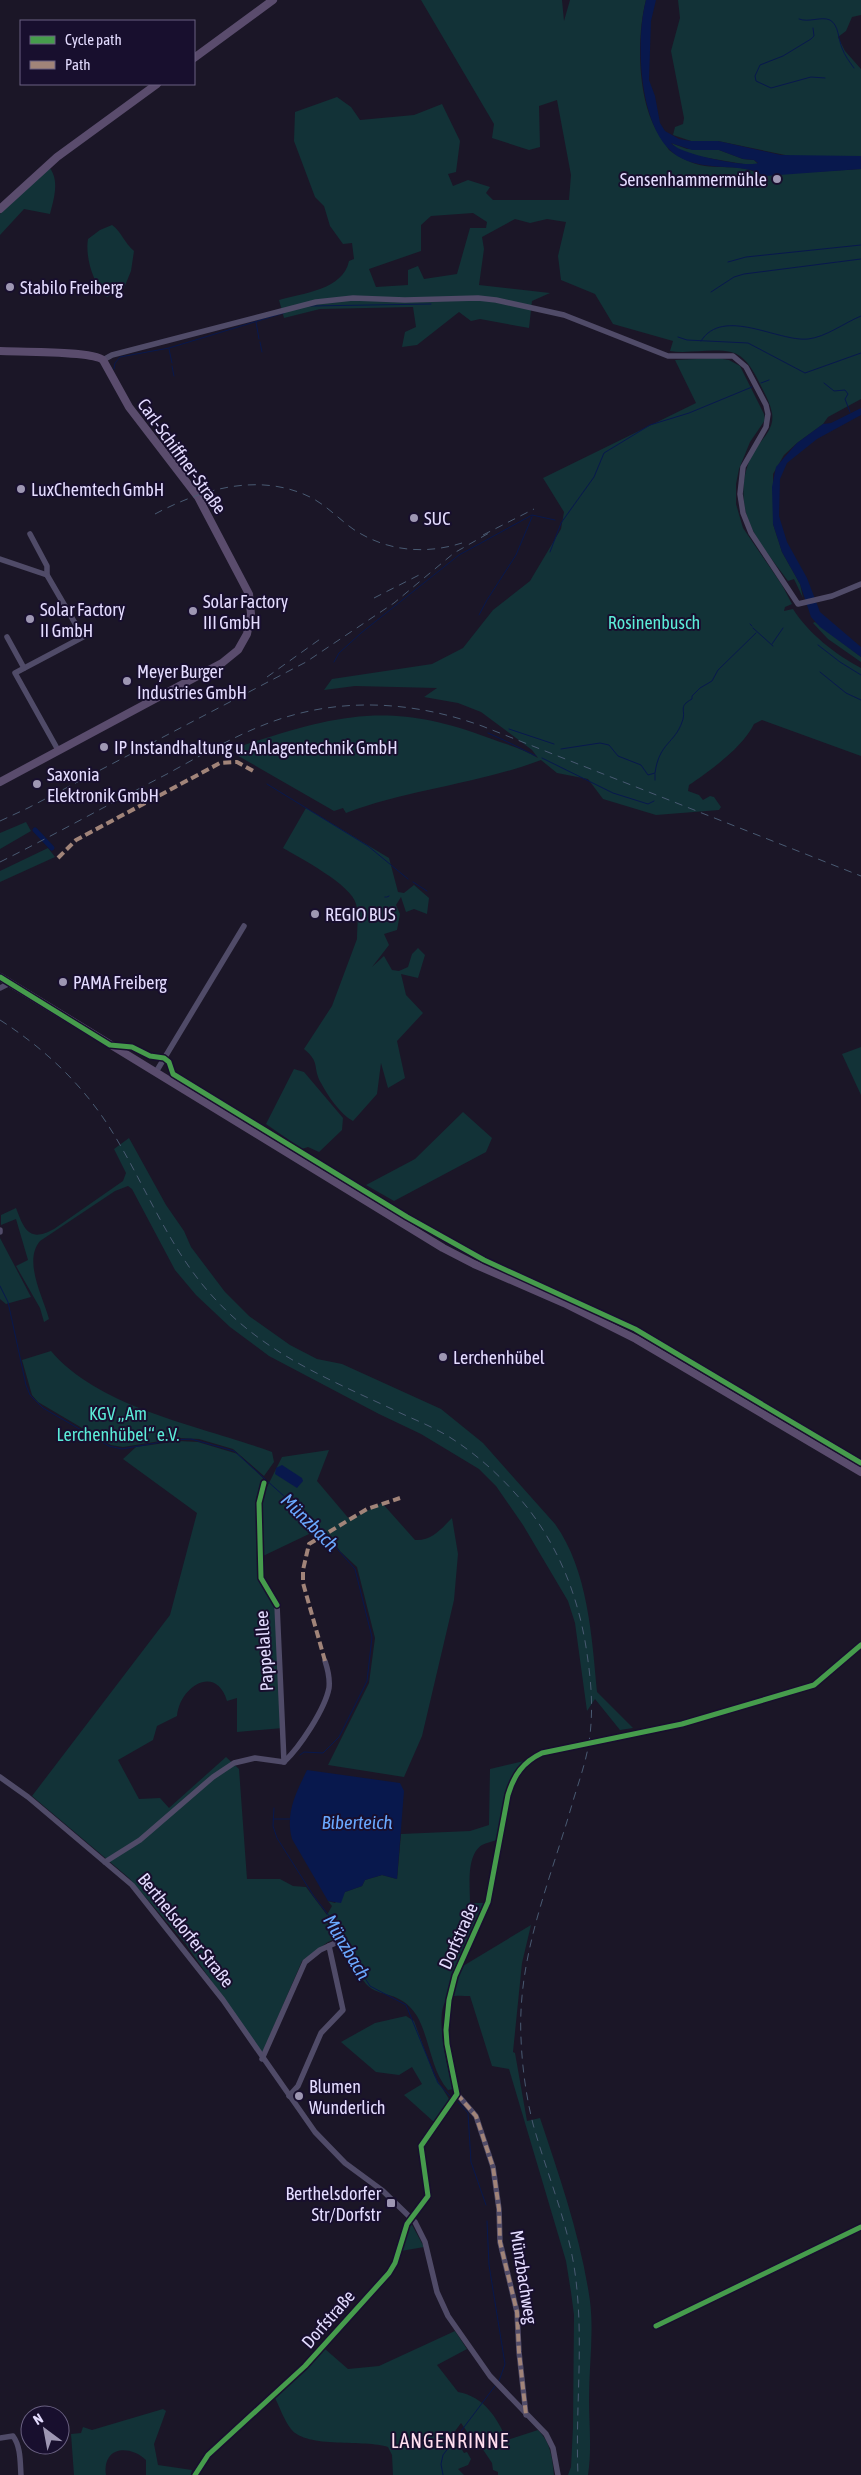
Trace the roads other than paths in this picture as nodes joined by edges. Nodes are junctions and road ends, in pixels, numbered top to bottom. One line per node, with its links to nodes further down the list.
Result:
1 (273, 0): 2 (main road)
2 (195, 57)
3 (156, 85): 4 (main road)
4 (0, 209)
5 (0, 351): 6 (main road)
6 (103, 360): 10 (street); 13 (main road, Carl-Schiffner-Straße)
7 (30, 534): 9 (street)
8 (0, 559): 9 (street)
9 (47, 575): 12 (street)
10 (861, 584)
11 (7, 637): 12 (street)
12 (24, 668): 13 (street)
13 (58, 750): 14 (main road, Carl-Schiffner-Straße)
14 (0, 782)
15 (244, 926): 19 (street)
16 (0, 977): 17 (main road)
17 (10, 984): 18 (street); 19 (main road)
18 (0, 988)
19 (156, 1072): 20 (main road)
20 (861, 1472)
21 (277, 1605): 24 (street, Pappelallee)
22 (861, 1645): 31 (street, Dorfstraße)
23 (325, 1661): 24 (street)
24 (284, 1762): 26 (street)
25 (0, 1777): 26 (street, Berthelsdorfer Straße)
26 (105, 1862): 29 (street, Berthelsdorfer Straße)
27 (342, 1940): 28 (street)
28 (329, 1946): 29 (street); 30 (street)
29 (262, 2059): 30 (street, Berthelsdorfer Straße)
30 (288, 2096): 32 (street, Berthelsdorfer Straße)
31 (455, 2098): 32 (street, Dorfstraße); 33 (street, Münzbachweg)
32 (412, 2218): 33 (street, Berthelsdorfer Straße); 36 (street, Dorfstraße)
33 (526, 2415): 37 (street, Berthelsdorfer Straße)
34 (0, 2438): 35 (street)
35 (21, 2475)
36 (195, 2475)
37 (558, 2475)

